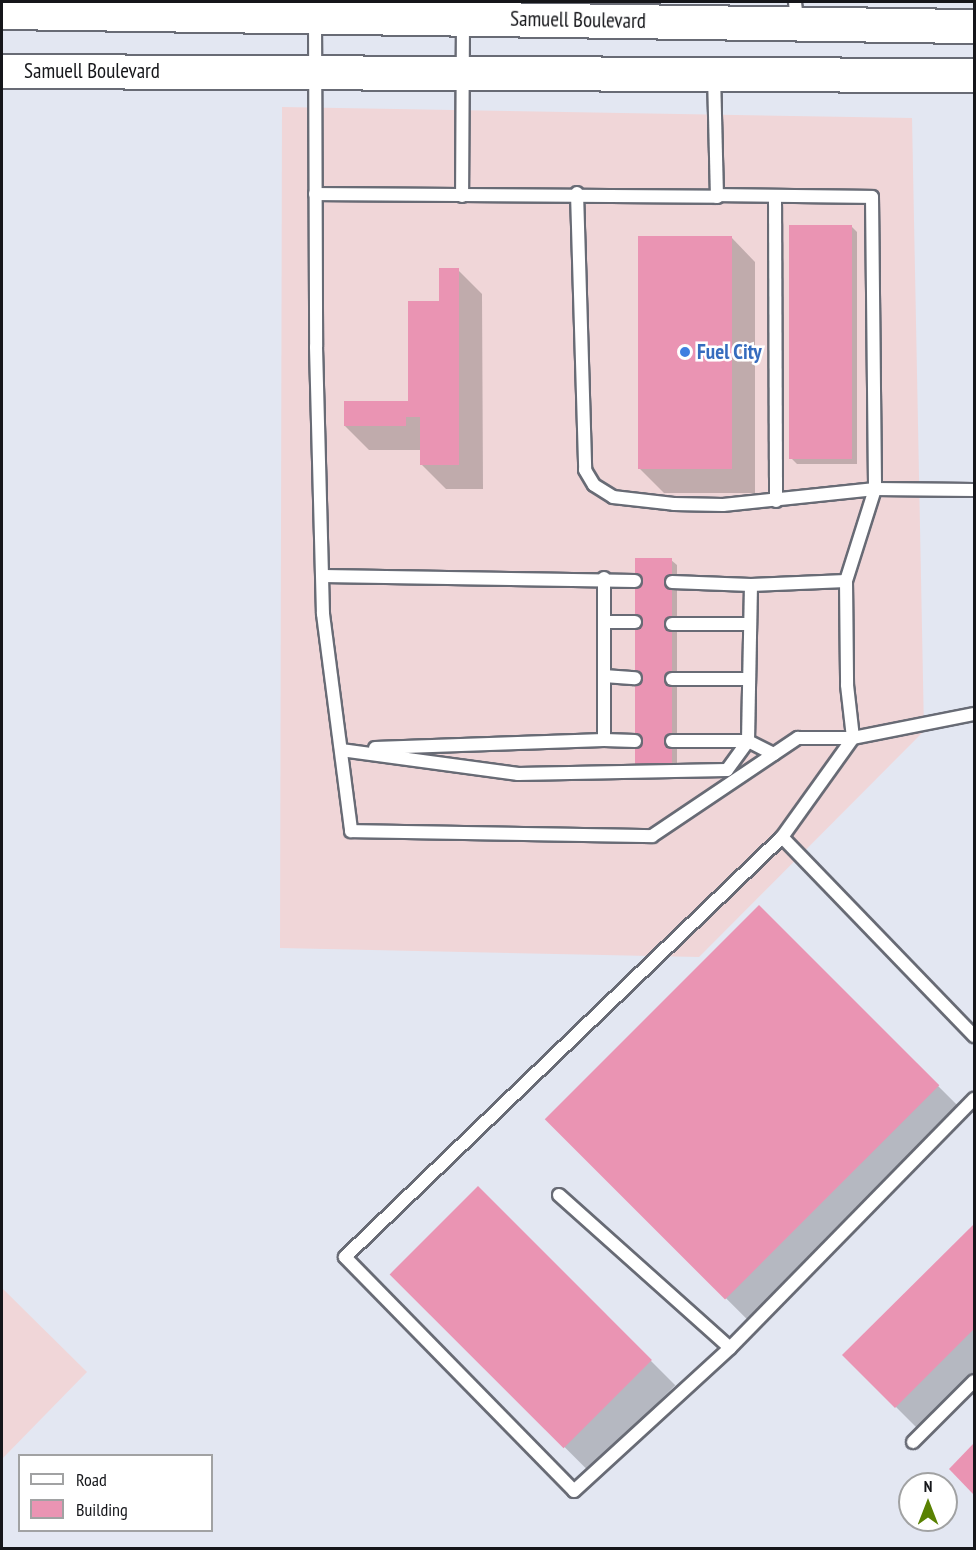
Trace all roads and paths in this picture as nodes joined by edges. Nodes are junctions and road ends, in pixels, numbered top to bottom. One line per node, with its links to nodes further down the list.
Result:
1 (464, 7): 2 (main road, Samuell Boulevard); 4 (main road, Samuell Boulevard); 8 (lane)
2 (314, 9): 3 (main road, Samuell Boulevard); 7 (lane)
3 (2, 12)
4 (796, 12): 5 (main road, Samuell Boulevard)
5 (975, 26)
6 (2, 71): 7 (main road, Samuell Boulevard)
7 (315, 72): 8 (main road, Samuell Boulevard); 11 (lane)
8 (462, 72): 9 (main road, Samuell Boulevard); 14 (lane)
9 (714, 74): 10 (main road, Samuell Boulevard); 13 (lane)
10 (975, 75)
11 (315, 194): 14 (lane); 19 (lane)
12 (577, 194): 13 (lane); 14 (lane); 18 (lane)
13 (717, 195): 15 (lane)
14 (462, 196)
15 (775, 196): 16 (lane); 18 (lane)
16 (875, 489): 17 (lane); 18 (lane); 22 (lane)
17 (975, 490)
18 (776, 501)
19 (323, 576): 20 (lane); 39 (lane)
20 (604, 578): 21 (lane); 25 (lane)
21 (636, 581)
22 (846, 581): 24 (lane); 34 (lane)
23 (672, 582): 24 (lane)
24 (752, 585): 28 (lane)
25 (604, 622): 26 (lane); 29 (lane)
26 (636, 622)
27 (672, 624): 28 (lane)
28 (750, 624): 32 (lane)
29 (604, 676): 30 (lane); 35 (lane)
30 (636, 678)
31 (672, 679): 32 (lane)
32 (749, 680): 38 (lane)
33 (975, 714): 34 (lane)
34 (853, 738): 40 (lane); 41 (lane)
35 (604, 740): 36 (lane); 39 (lane)
36 (636, 741)
37 (672, 741): 38 (lane)
38 (748, 741): 39 (lane); 40 (lane)
39 (341, 750): 40 (lane)
40 (774, 754)
41 (782, 837): 42 (lane); 45 (lane)
42 (975, 1036)
43 (975, 1099): 45 (lane)
44 (559, 1196): 45 (lane)
45 (730, 1348)
46 (975, 1381): 47 (lane)
47 (912, 1442)

